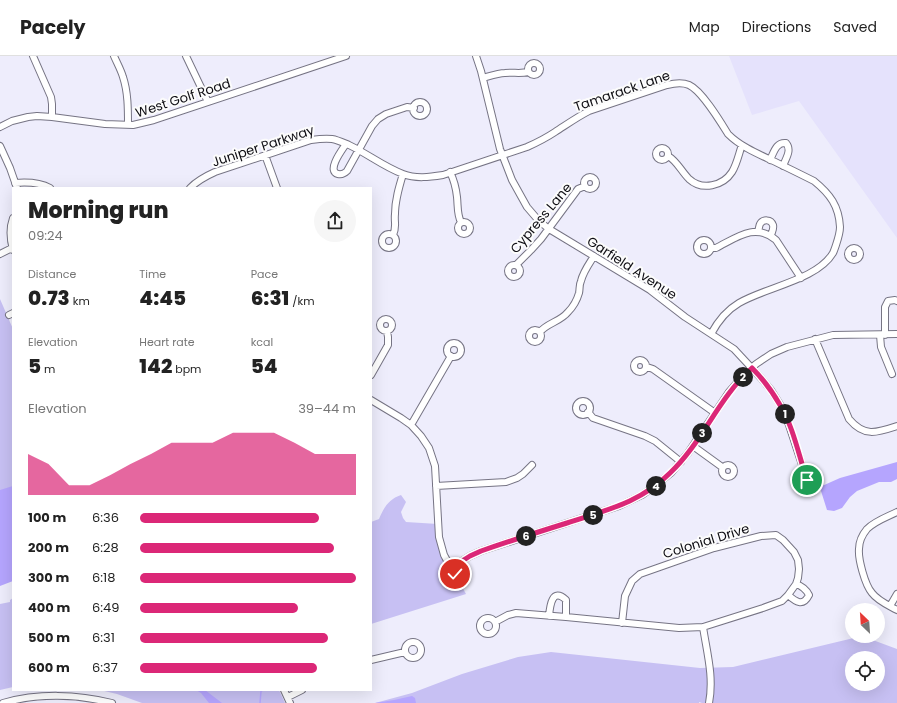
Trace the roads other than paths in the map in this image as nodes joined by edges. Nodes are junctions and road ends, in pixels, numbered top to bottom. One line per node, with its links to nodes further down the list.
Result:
1 (33, 56): 10 (street)
2 (114, 56): 11 (street)
3 (186, 56): 8 (street)
4 (346, 56): 8 (street, West Golf Road)
5 (476, 56): 7 (street, Garfield Avenue)
6 (528, 72): 7 (street)
7 (483, 78): 18 (street, Garfield Avenue)
8 (208, 102): 11 (street, West Golf Road)
9 (414, 108): 16 (street)
10 (52, 117): 11 (street, West Golf Road); 12 (street, West Golf Road)
11 (128, 125)
12 (0, 127)
13 (346, 144): 16 (street, Juniper Parkway); 16 (street); 17 (street, Juniper Parkway)
14 (742, 145): 18 (street, Tamarack Lane); 19 (street); 20 (street, Tamarack Lane)
15 (0, 146): 24 (street)
16 (358, 150): 23 (street, Juniper Parkway)
17 (265, 155): 27 (street, Juniper Parkway); 28 (street)
18 (502, 155): 22 (street, Juniper Parkway); 31 (street, Garfield Avenue)
19 (668, 156)
20 (770, 160): 21 (street, Tamarack Lane); 21 (street)
21 (783, 166): 36 (street, Tamarack Lane)
22 (450, 172): 23 (street, Juniper Parkway); 30 (street)
23 (403, 174): 34 (street)
24 (16, 186): 26 (street)
25 (584, 186): 31 (street, Cypress Lane)
26 (48, 187)
27 (191, 187)
28 (277, 187)
29 (12, 220): 35 (street)
30 (461, 222)
31 (549, 229): 41 (street, Garfield Avenue); 42 (street, Cypress Lane)
32 (758, 231): 33 (street); 33 (street); 37 (street)
33 (771, 235): 43 (street)
34 (393, 236)
35 (12, 246)
36 (835, 247): 39 (street); 43 (street, Tamarack Lane)
37 (711, 248)
38 (12, 249): 40 (street)
39 (848, 252)
40 (0, 254)
41 (594, 256): 46 (street); 47 (street, Garfield Avenue)
42 (516, 265)
43 (801, 278): 47 (street, Tamarack Lane)
44 (897, 301): 49 (street)
45 (387, 331): 54 (street)
46 (540, 332)
47 (711, 334): 53 (street, Garfield Avenue)
48 (897, 334): 49 (street)
49 (883, 335): 50 (street); 55 (street)
50 (815, 340): 53 (street); 60 (street)
51 (451, 356): 59 (street)
52 (647, 367): 58 (street)
53 (752, 368): 58 (street); 65 (street, Garfield Avenue)
54 (372, 373)
55 (892, 374)
56 (372, 401): 59 (street)
57 (588, 412): 62 (street)
58 (716, 412): 61 (street)
59 (411, 425): 66 (street)
60 (897, 426)
61 (693, 446): 62 (street); 64 (street)
62 (681, 462): 68 (street)
63 (532, 465): 66 (street)
64 (722, 467)
65 (807, 480)
66 (436, 486): 68 (street)
67 (897, 512): 73 (street)
68 (451, 568): 69 (street)
69 (456, 577)
70 (796, 584): 72 (street, Colonial Drive); 72 (street); 78 (street, Colonial Drive)
71 (897, 594): 73 (street)
72 (788, 596): 79 (street, Colonial Drive)
73 (890, 606): 74 (street)
74 (897, 610)
75 (549, 616): 76 (street, Colonial Drive); 76 (street); 77 (street, Colonial Drive)
76 (566, 617): 78 (street, Colonial Drive)
77 (495, 622)
78 (622, 623): 79 (street, Colonial Drive)
79 (703, 628): 88 (street)
80 (405, 652): 81 (street)
81 (372, 660)
82 (284, 691): 85 (street)
83 (301, 691): 85 (street)
84 (45, 700): 86 (street); 87 (street)
85 (289, 700)
86 (3, 703)
87 (112, 703)
88 (709, 703)

